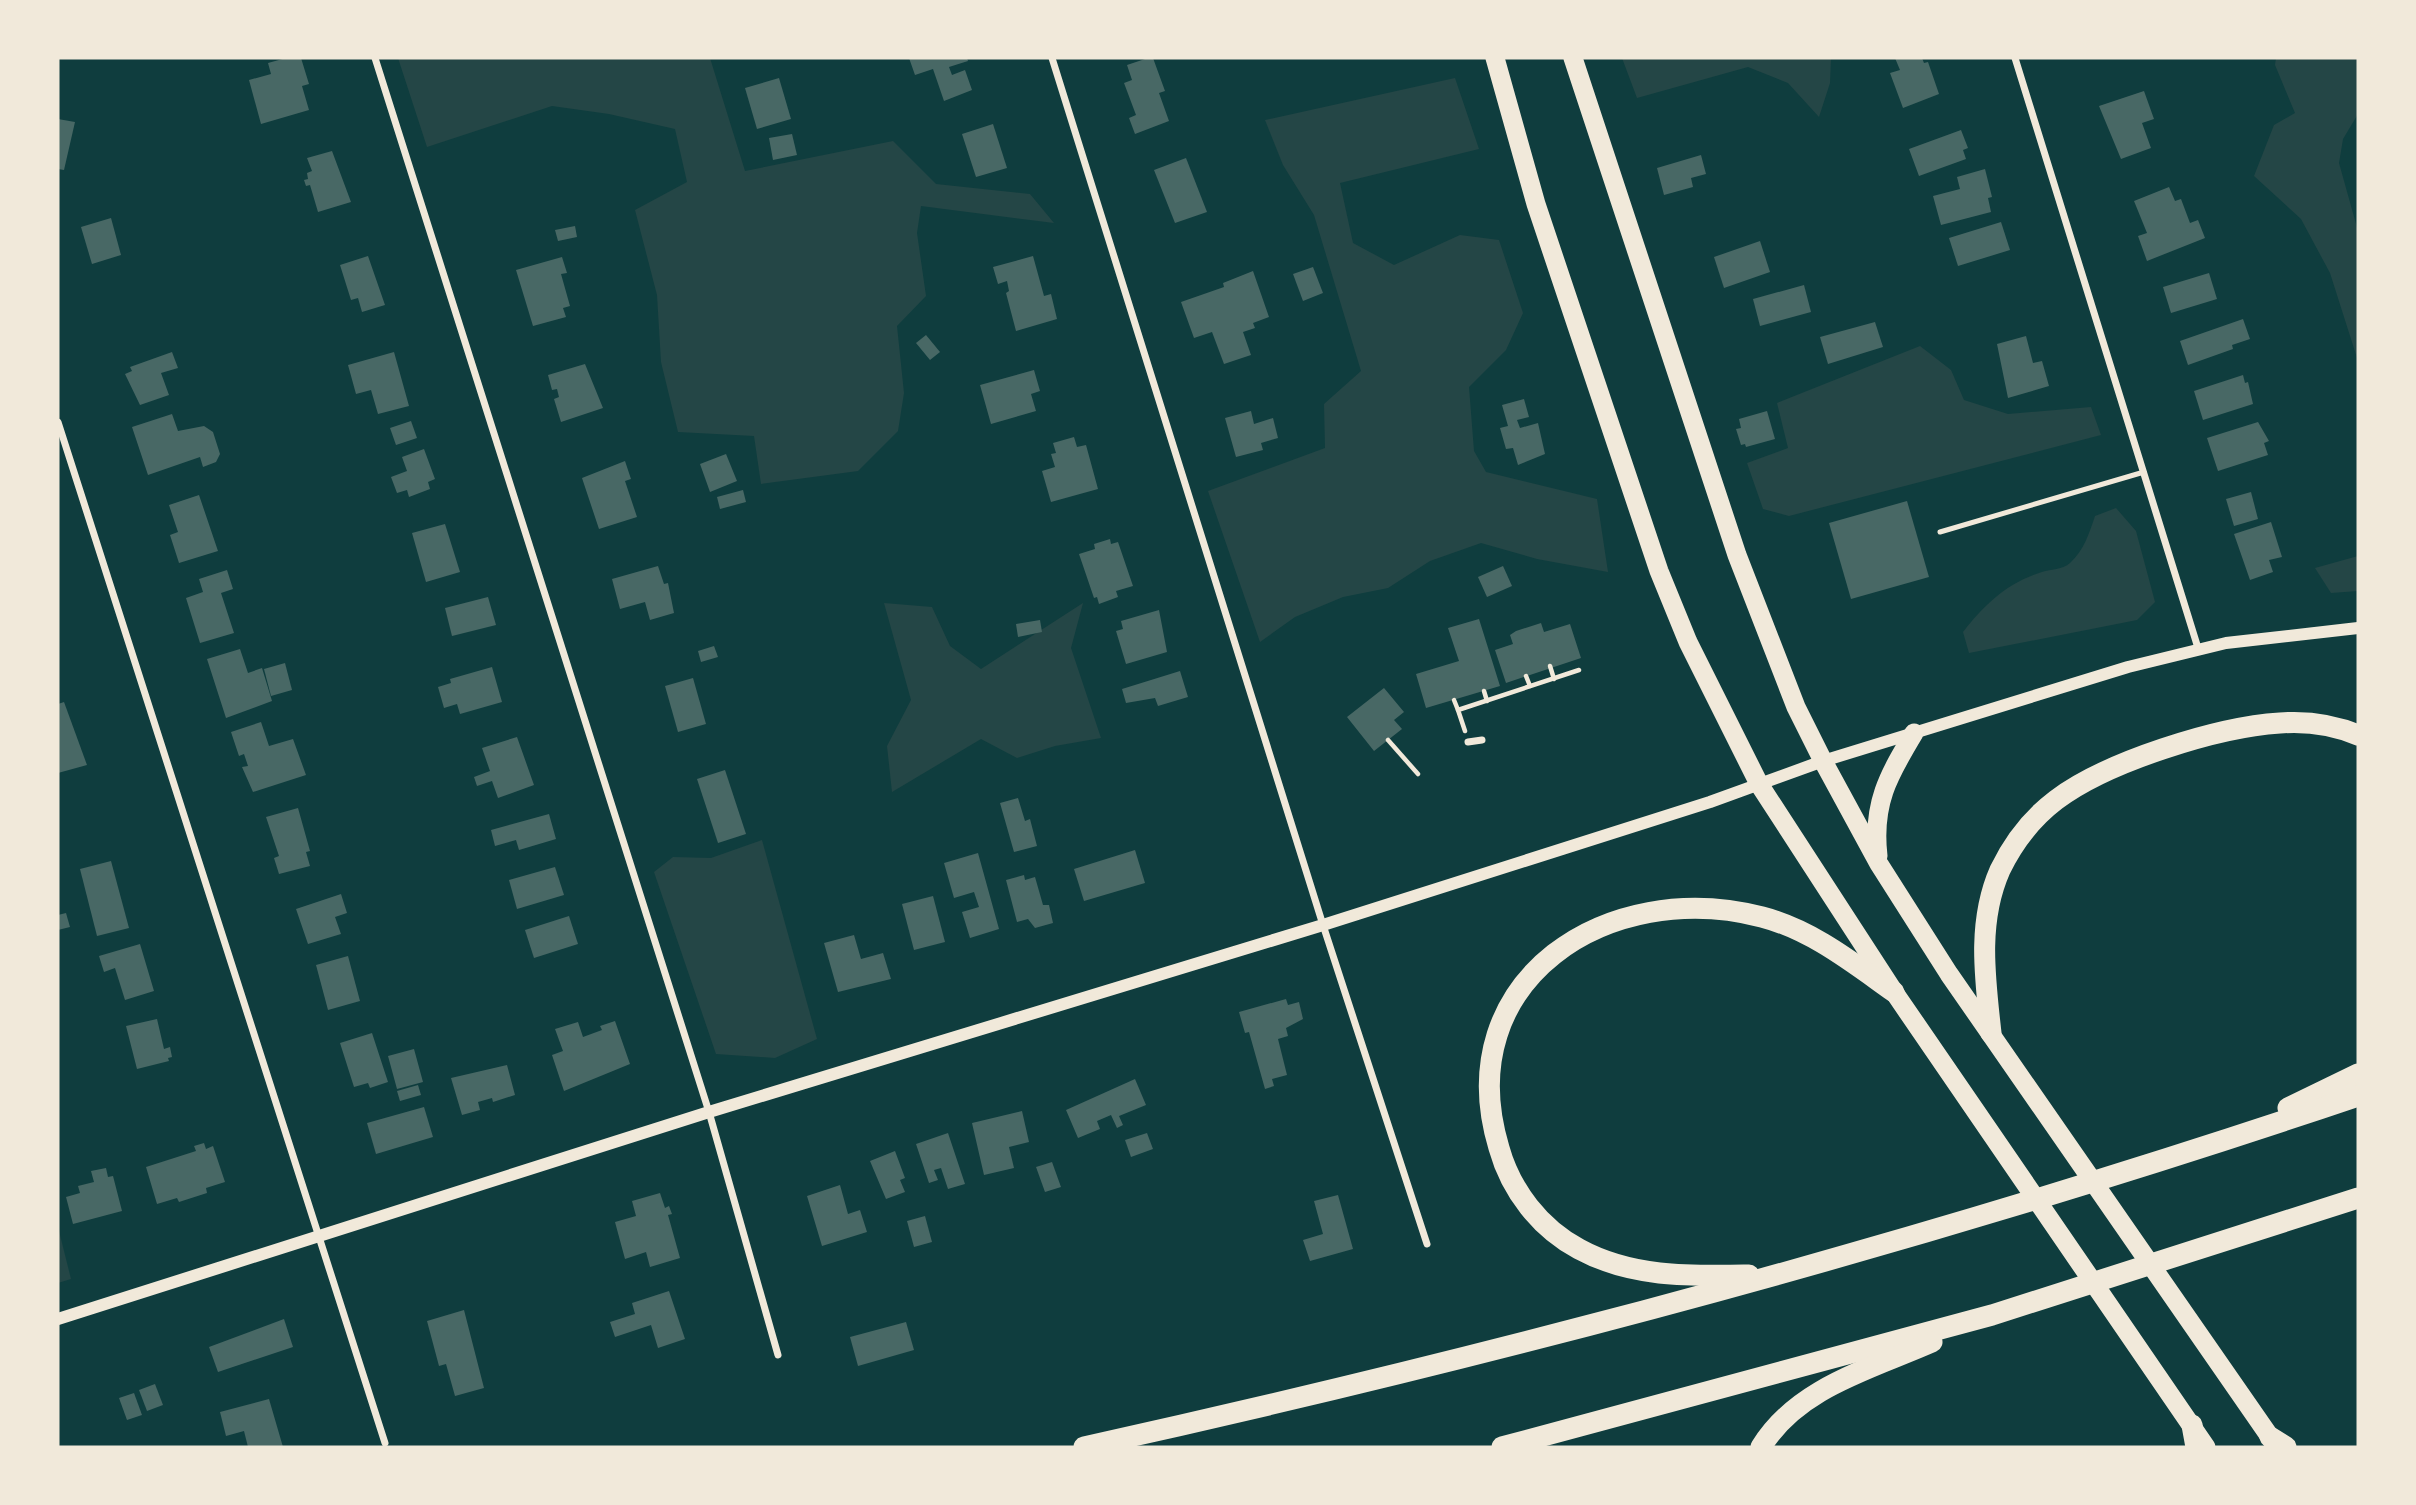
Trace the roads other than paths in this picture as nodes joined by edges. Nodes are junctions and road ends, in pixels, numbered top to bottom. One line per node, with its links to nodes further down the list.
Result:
1 (375, 58): 23 (street)
2 (1052, 58): 18 (street)
3 (1495, 58): 16 (highway)
4 (1573, 58): 15 (highway)
5 (2015, 58): 7 (street)
6 (58, 422): 26 (street)
7 (2144, 472): 8 (lane); 10 (street)
8 (1940, 532)
9 (2358, 628): 10 (street)
10 (2198, 648): 11 (street)
11 (1913, 733): 15 (street); 17 (highway)
12 (2358, 735): 20 (highway)
13 (1482, 740): 14 (street)
14 (1468, 742)
15 (1823, 761): 16 (street); 17 (highway)
16 (1759, 784): 18 (street); 19 (highway)
17 (1879, 864): 20 (highway)
18 (1323, 925): 23 (street); 27 (street)
19 (1894, 992): 28 (highway); 32 (highway)
20 (1991, 1033): 34 (highway)
21 (2358, 1074): 24 (highway)
22 (2358, 1096): 24 (highway)
23 (709, 1112): 26 (street); 31 (street)
24 (2227, 1138): 28 (highway)
25 (2358, 1198): 29 (highway)
26 (320, 1234): 30 (street); 33 (street)
27 (1427, 1244)
28 (1780, 1275): 35 (highway)
29 (1992, 1315): 36 (highway); 37 (highway)
30 (58, 1319)
31 (778, 1355)
32 (2192, 1425): 38 (highway); 39 (highway)
33 (385, 1443)
34 (2278, 1444)
35 (1084, 1447)
36 (1502, 1447)
37 (1761, 1447)
38 (2196, 1447)
39 (2206, 1447)

